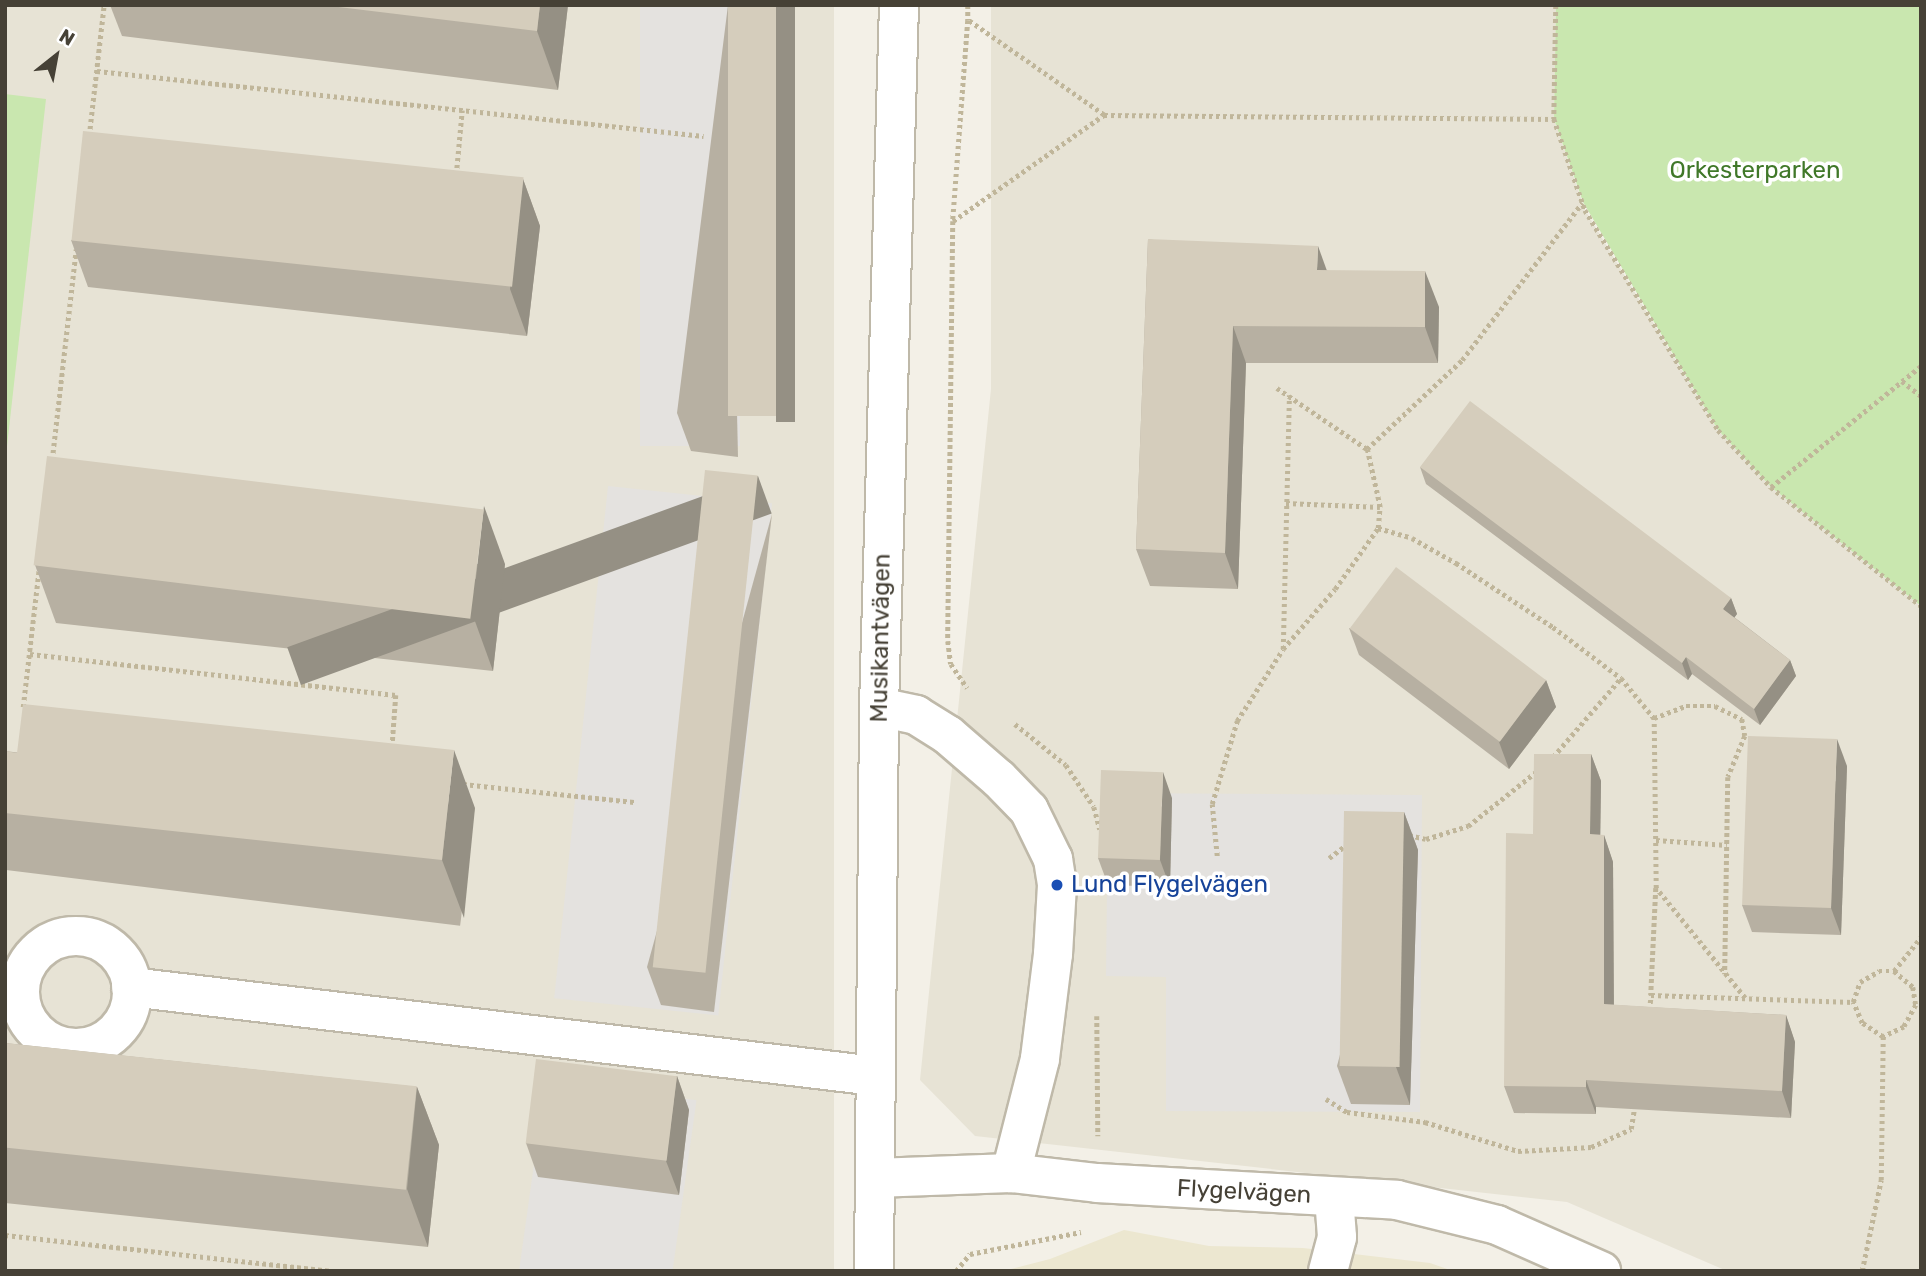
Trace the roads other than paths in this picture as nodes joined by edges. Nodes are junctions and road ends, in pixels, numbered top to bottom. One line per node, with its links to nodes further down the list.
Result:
1 (900, 5): 2 (street, Musikantvägen)
2 (878, 707): 5 (street, Musikantvägen); 6 (street)
3 (131, 987): 4 (street); 4 (street); 5 (street)
4 (13, 1006)
5 (875, 1076): 7 (street, Musikantvägen)
6 (1011, 1173): 7 (street, Flygelvägen); 8 (street, Flygelvägen)
7 (875, 1178): 9 (street, Musikantvägen)
8 (1334, 1197): 10 (street); 11 (street, Flygelvägen)
9 (874, 1271)
10 (1328, 1271)
11 (1601, 1271)

